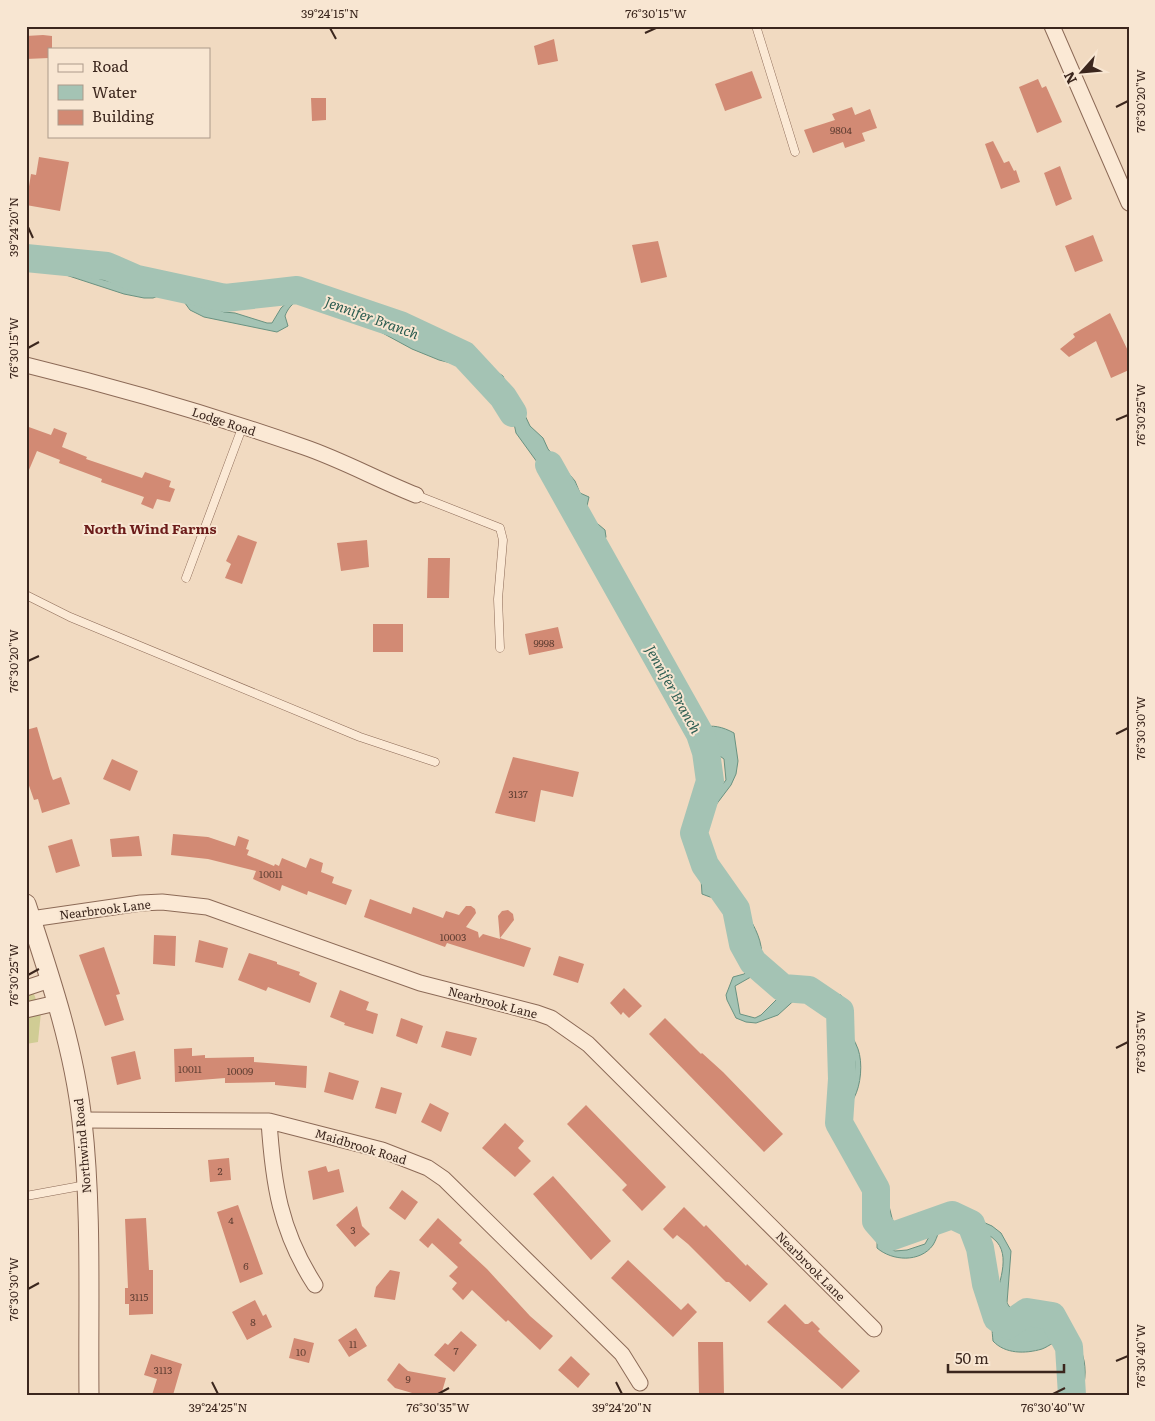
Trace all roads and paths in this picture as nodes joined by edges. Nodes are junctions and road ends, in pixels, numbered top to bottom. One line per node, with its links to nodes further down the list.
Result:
1 (756, 26): 3 (lane)
2 (1052, 26): 4 (street)
3 (795, 152)
4 (1129, 203)
5 (26, 365): 6 (street, Lodge Road)
6 (242, 428): 7 (street, Lodge Road); 8 (lane)
7 (416, 495): 10 (lane)
8 (186, 578)
9 (26, 595): 11 (lane)
10 (500, 648)
11 (435, 762)
12 (29, 912): 13 (street, Northwind Road); 22 (street, Nearbrook Lane)
13 (50, 980): 14 (street); 15 (street, Northwind Road)
14 (26, 988)
15 (56, 1003): 16 (street); 17 (street, Northwind Road)
16 (26, 1010)
17 (82, 1120): 18 (street, Maidbrook Road); 19 (street, Northwind Road)
18 (269, 1121): 21 (street); 23 (street, Maidbrook Road)
19 (86, 1185): 20 (lane); 24 (street, Northwind Road)
20 (26, 1196)
21 (315, 1285)
22 (874, 1329)
23 (640, 1382)
24 (89, 1395)

